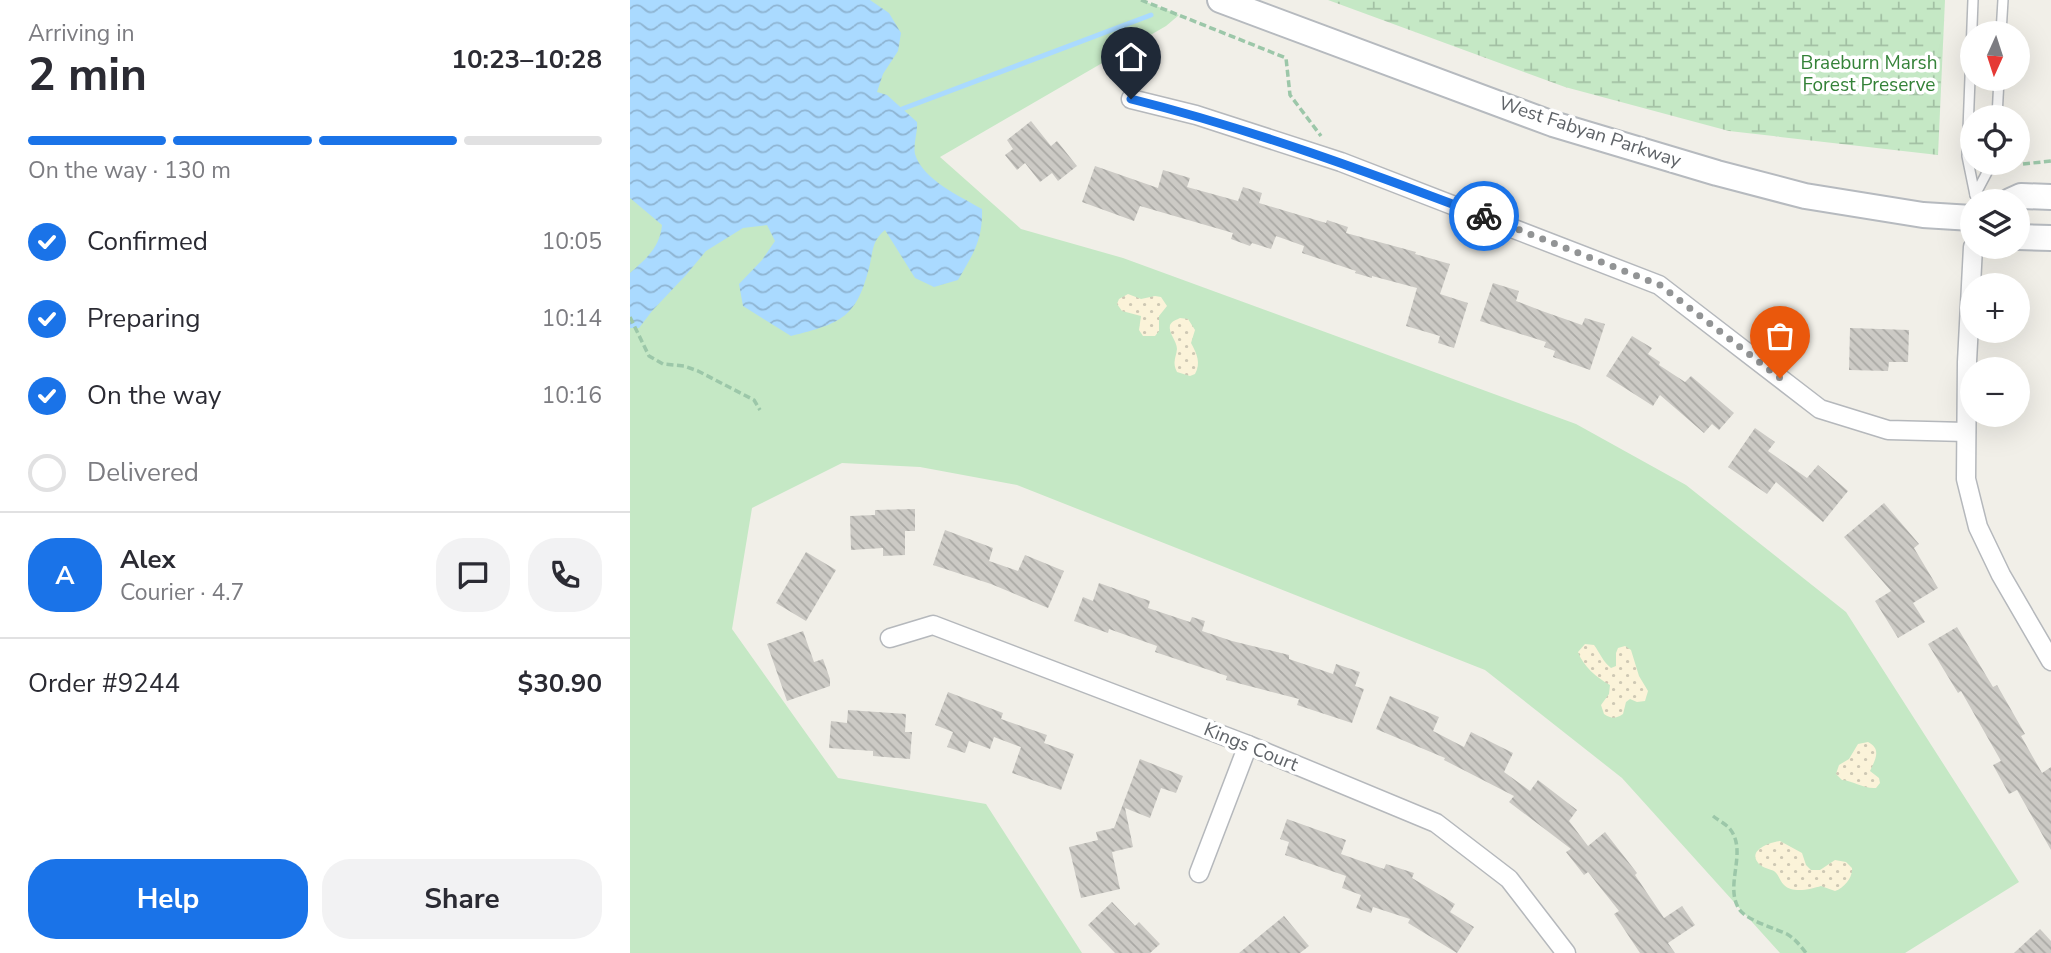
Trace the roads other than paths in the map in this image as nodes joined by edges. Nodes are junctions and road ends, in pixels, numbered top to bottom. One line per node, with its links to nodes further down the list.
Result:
1 (1220, 0): 11 (main road, West Fabyan Parkway)
2 (1973, 0): 6 (lane)
3 (2003, 0): 4 (lane)
4 (2002, 21)
5 (1131, 99): 15 (street)
6 (1969, 105)
7 (1971, 175): 8 (lane)
8 (1986, 175)
9 (2030, 196): 10 (main road)
10 (2051, 197)
11 (1960, 217)
12 (2030, 237): 13 (main road)
13 (2051, 238)
14 (1973, 259): 15 (street)
15 (1966, 432): 17 (street)
16 (890, 638): 18 (street, Kings Court)
17 (2051, 661)
18 (1248, 745): 19 (street); 20 (street, Kings Court)
19 (1199, 873)
20 (1566, 953)

